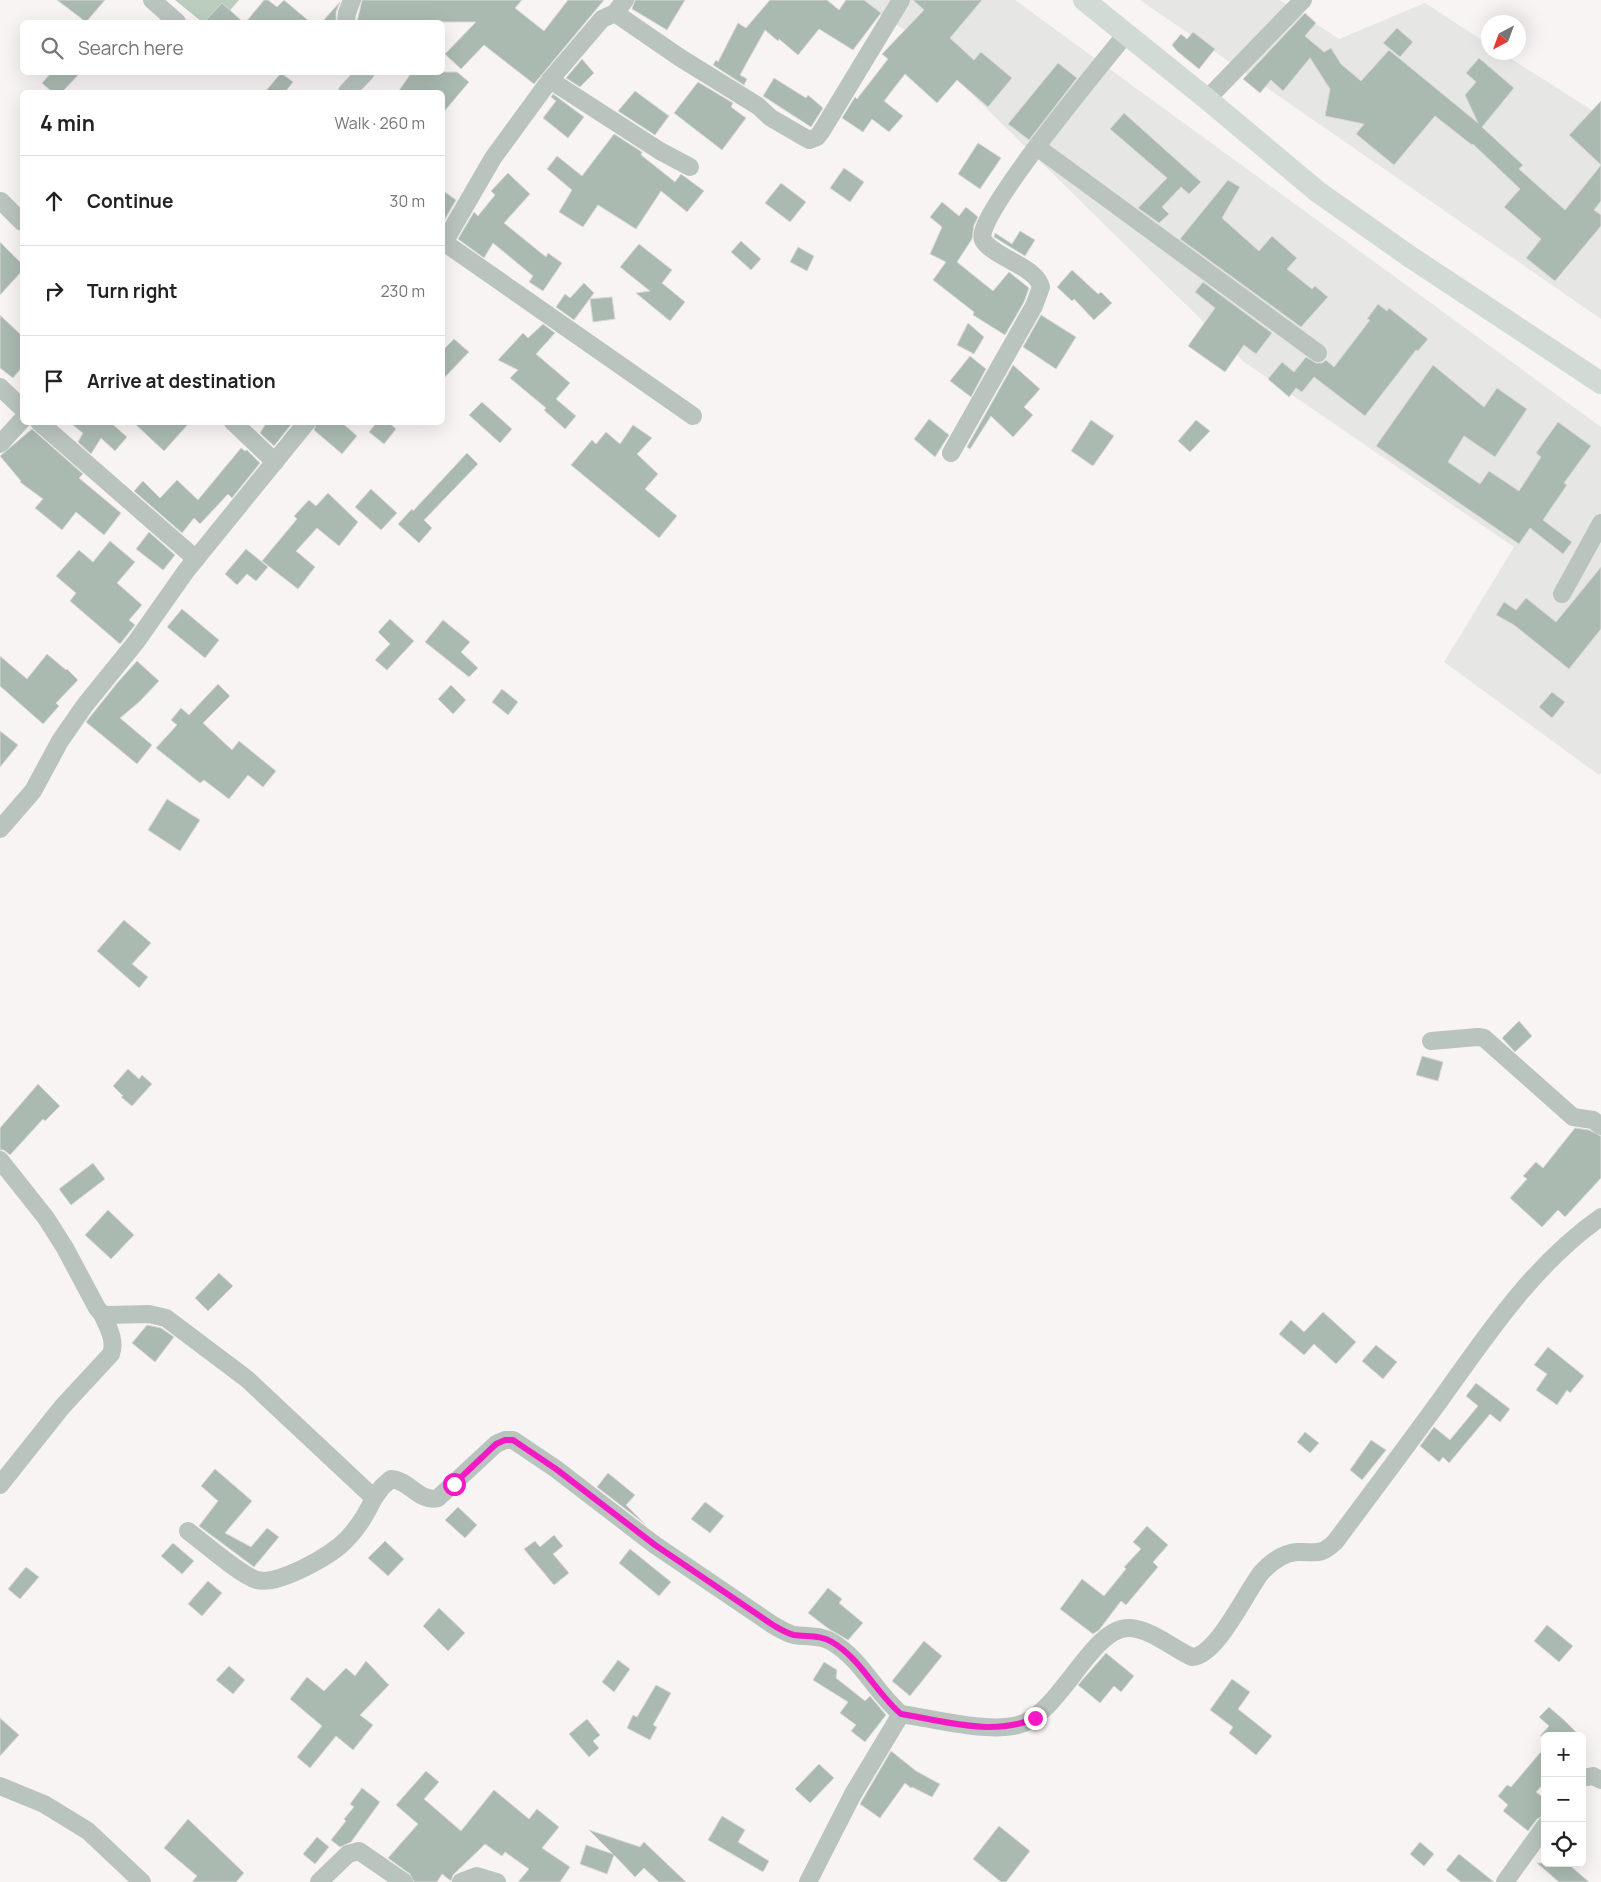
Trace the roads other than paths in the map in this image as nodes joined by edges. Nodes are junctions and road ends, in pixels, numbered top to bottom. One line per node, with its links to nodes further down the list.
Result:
1 (152, 0): 7 (street)
2 (352, 0): 8 (street)
3 (900, 0): 6 (street)
4 (1084, 0): 9 (main road)
5 (1303, 0): 13 (street)
6 (620, 6): 11 (street)
7 (175, 20)
8 (346, 20)
9 (1126, 34): 13 (main road); 14 (street)
10 (363, 75): 12 (street)
11 (550, 80): 15 (street); 18 (street)
12 (350, 90)
13 (1207, 99): 21 (main road)
14 (1037, 148): 20 (street); 30 (street)
15 (690, 168)
16 (1, 201): 17 (street)
17 (20, 220)
18 (445, 242)
19 (445, 245): 24 (street)
20 (1318, 354)
21 (1601, 382)
22 (0, 387): 23 (street)
23 (20, 406)
24 (692, 416)
25 (20, 422): 29 (street)
26 (42, 425): 33 (street)
27 (236, 425): 31 (street)
28 (305, 425): 31 (street)
29 (0, 444)
30 (951, 453)
31 (275, 462): 33 (street)
32 (1601, 523): 34 (street)
33 (196, 559): 35 (street)
34 (1562, 594)
35 (0, 828)
36 (1430, 1040): 37 (street)
37 (1601, 1126)
38 (0, 1160): 40 (street)
39 (1601, 1217): 44 (street)
40 (102, 1314): 41 (street); 42 (street)
41 (0, 1485)
42 (374, 1498): 43 (street); 44 (street)
43 (188, 1531)
44 (901, 1714): 54 (street)
45 (1586, 1777): 46 (street)
46 (1601, 1780)
47 (0, 1786): 49 (street)
48 (1541, 1832): 55 (street)
49 (142, 1882)
50 (319, 1882): 51 (street)
51 (404, 1882)
52 (461, 1882): 53 (street)
53 (497, 1882)
54 (808, 1882)
55 (1505, 1882)

